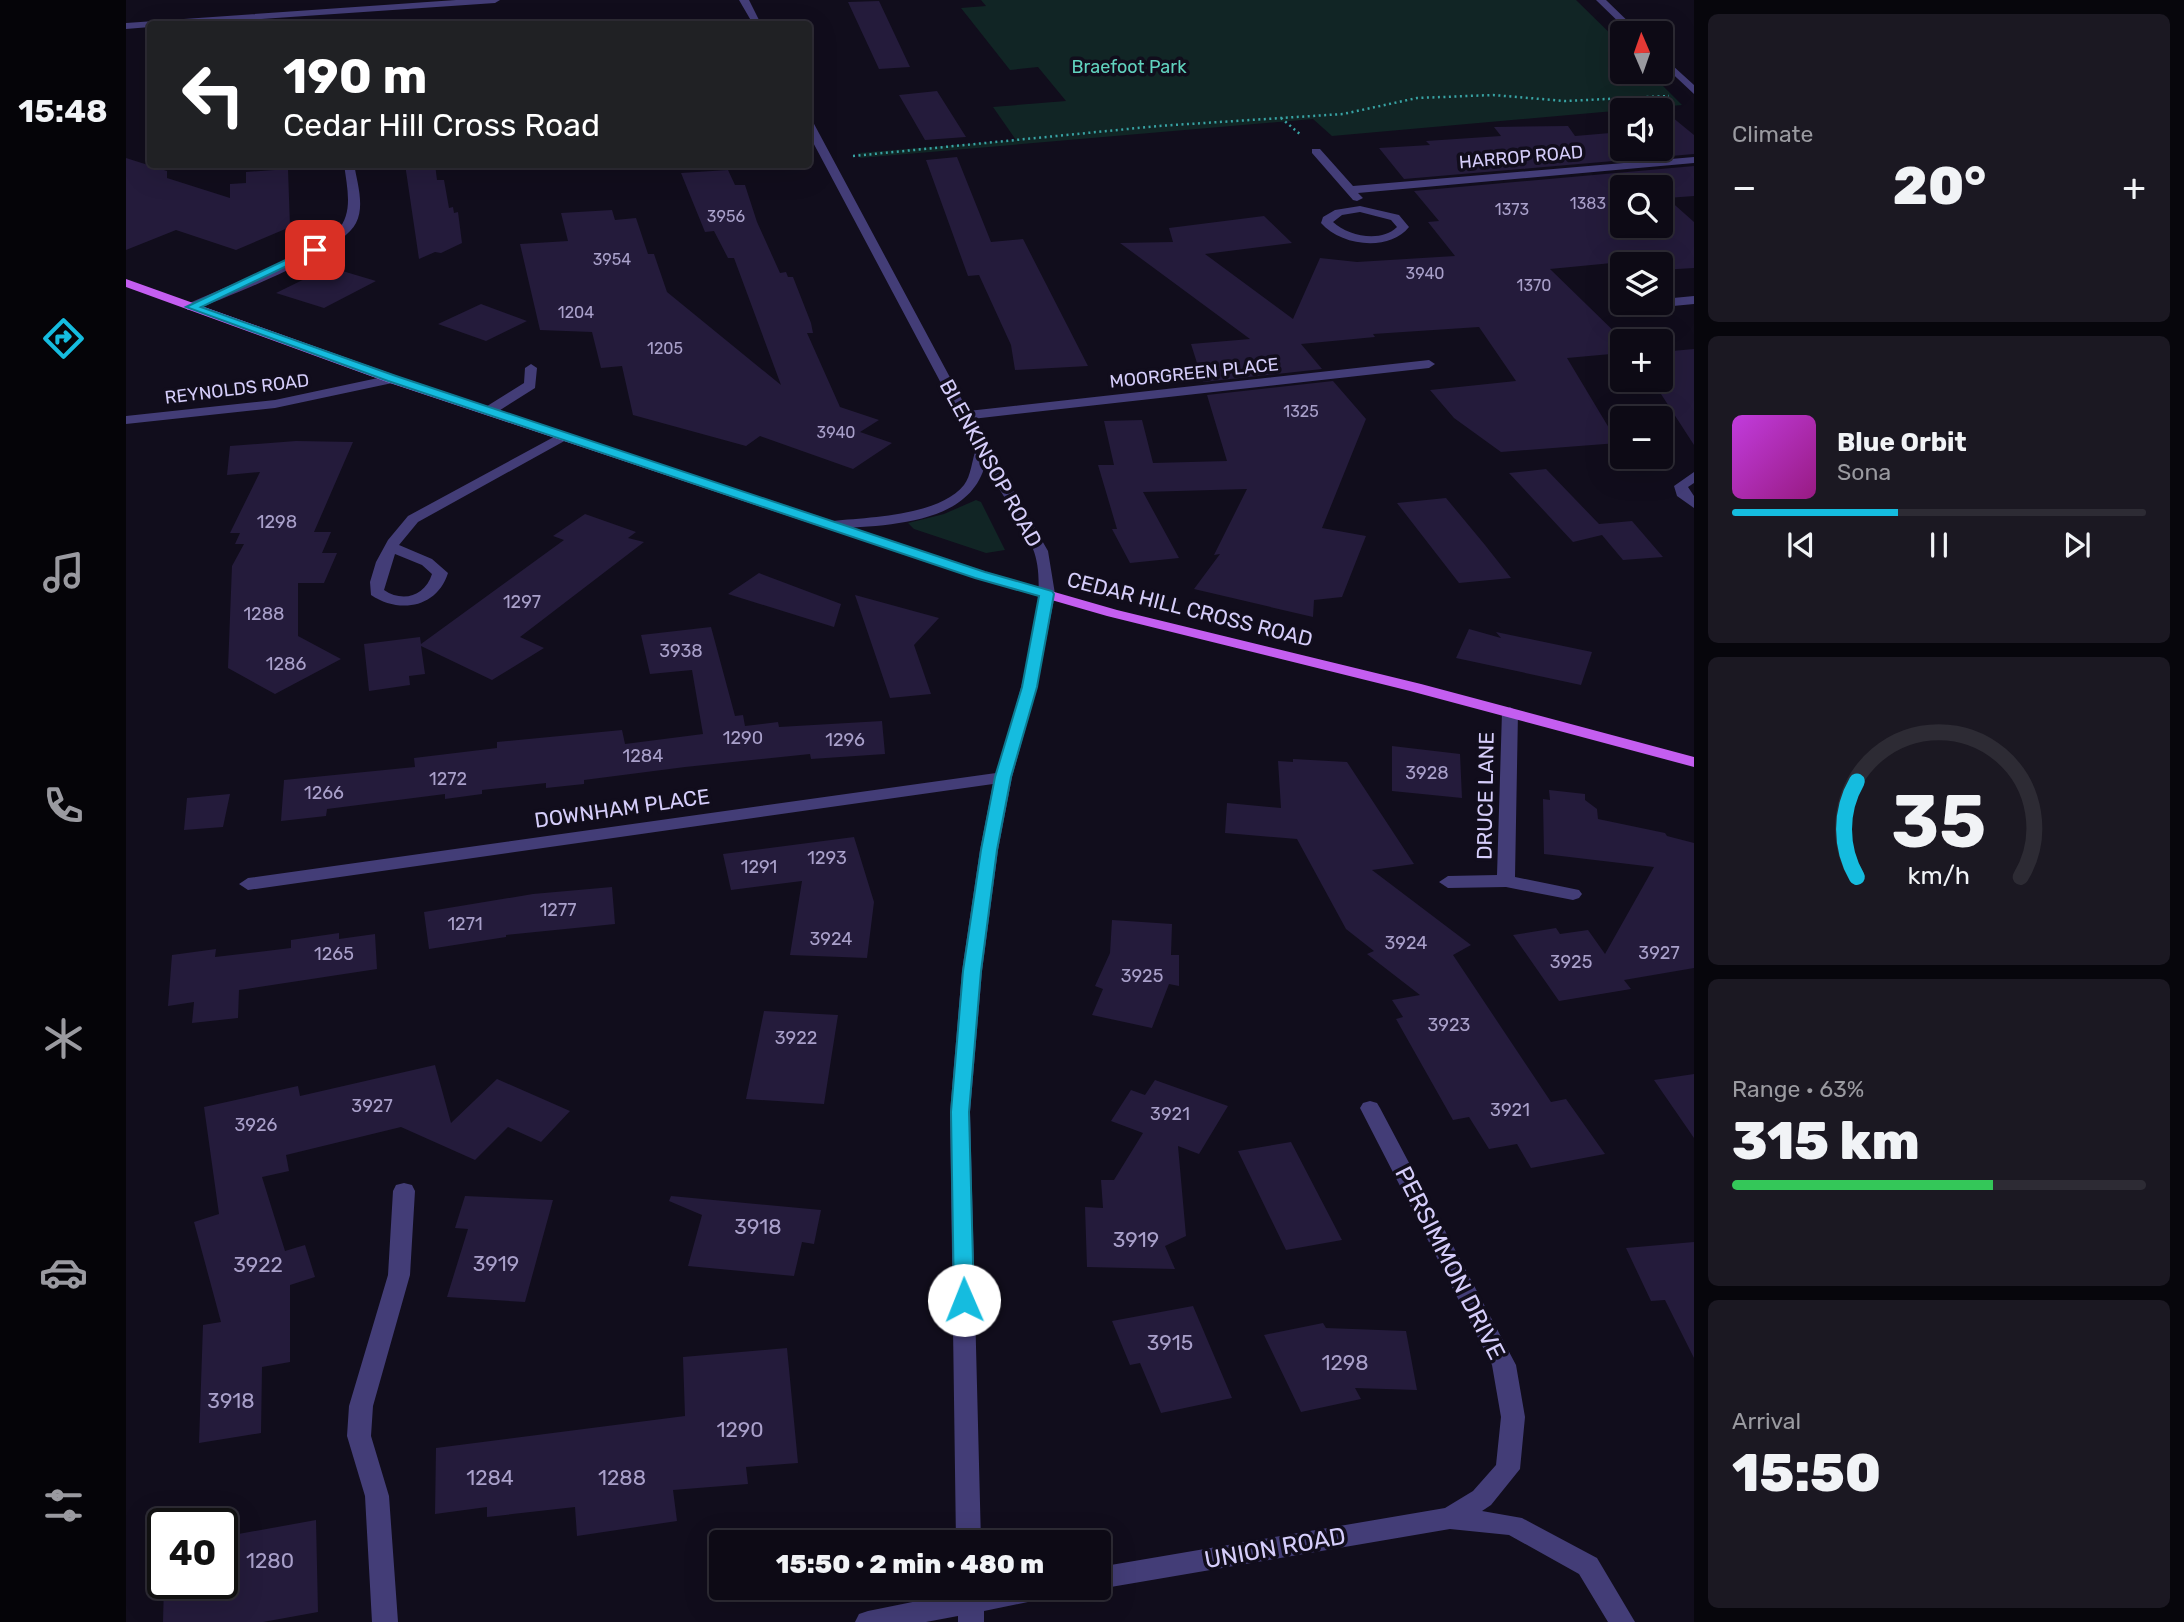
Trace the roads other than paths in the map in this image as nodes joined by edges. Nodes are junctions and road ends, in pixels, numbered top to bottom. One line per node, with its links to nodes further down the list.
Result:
1 (495, 0): 4 (street)
2 (744, 0): 5 (street)
3 (1601, 0): 6 (street)
4 (197, 21)
5 (755, 21)
6 (1623, 21)
7 (147, 25): 8 (street)
8 (126, 26)
9 (1673, 70): 10 (street)
10 (1694, 91)
11 (812, 130): 25 (street, BLENKINSOP ROAD)
12 (1316, 151): 15 (street)
13 (1694, 160): 15 (street, HARROP ROAD)
14 (349, 168): 20 (street)
15 (1350, 190): 16 (street)
16 (1360, 209): 16 (street)
17 (126, 283): 20 (main road, CEDAR HILL CROSS ROAD)
18 (1694, 300): 19 (street)
19 (1673, 302)
20 (191, 307): 23 (main road, CEDAR HILL CROSS ROAD)
21 (1429, 364): 25 (street, MOORGREEN PLACE)
22 (531, 368): 24 (street)
23 (392, 379): 24 (main road, CEDAR HILL CROSS ROAD); 26 (street, REYNOLDS ROAD)
24 (489, 411): 27 (main road, CEDAR HILL CROSS ROAD)
25 (964, 416): 28 (street, BLENKINSOP ROAD)
26 (126, 420)
27 (563, 436): 31 (main road, CEDAR HILL CROSS ROAD); 32 (street)
28 (982, 447): 31 (street); 33 (street, BLENKINSOP ROAD)
29 (1694, 476): 30 (street)
30 (1694, 504)
31 (833, 526): 33 (main road, CEDAR HILL CROSS ROAD)
32 (393, 548)
33 (1047, 594): 34 (main road, CEDAR HILL CROSS ROAD); 36 (street, BLENKINSOP ROAD)
34 (1510, 712): 35 (main road, CEDAR HILL CROSS ROAD); 37 (street, DRUCE LANE)
35 (1694, 762)
36 (1003, 777): 39 (street, DOWNHAM PLACE); 44 (street, BLENKINSOP ROAD)
37 (1506, 881): 38 (street, DRUCE LANE); 40 (street, DRUCE LANE)
38 (1448, 882)
39 (248, 884)
40 (1573, 894)
41 (1370, 1108): 43 (street, PERSIMMON DRIVE)
42 (404, 1191): 47 (street)
43 (1450, 1518): 45 (street, UNION ROAD); 49 (street)
44 (969, 1530)
45 (1111, 1576)
46 (971, 1603): 48 (street)
47 (385, 1622)
48 (869, 1622)
49 (1622, 1622)

